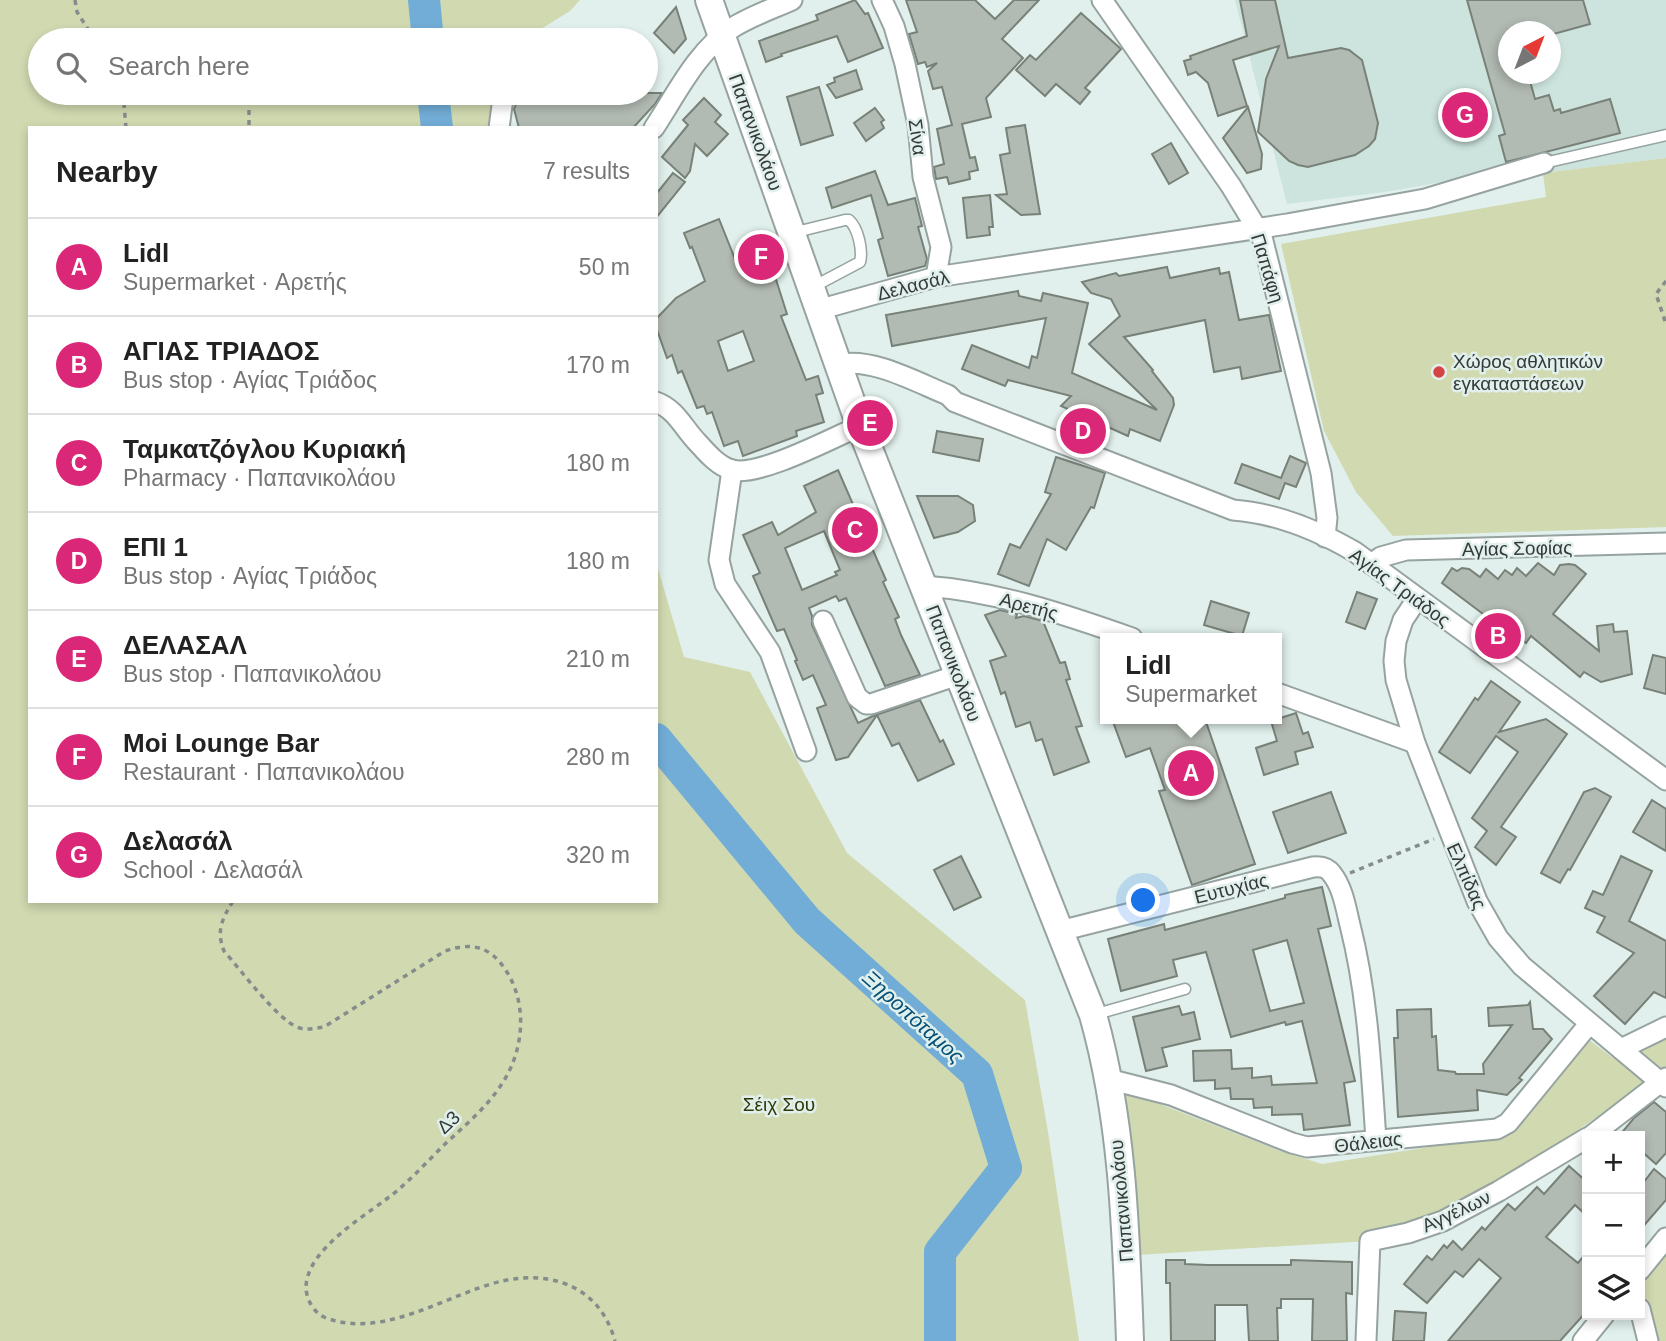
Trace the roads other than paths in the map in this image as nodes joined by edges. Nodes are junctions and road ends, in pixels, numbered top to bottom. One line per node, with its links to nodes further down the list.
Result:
1 (709, 0): 5 (main road, Παπανικολάου)
2 (792, 0): 5 (street)
3 (882, 0): 13 (street, Σίνα)
4 (1102, 0): 11 (street, Παπάφη)
5 (722, 36): 8 (street); 12 (main road, Παπανικολάου)
6 (502, 105): 7 (street)
7 (499, 126)
8 (655, 126)
9 (1666, 135): 10 (lane)
10 (1544, 163): 11 (street, Δελασάλ)
11 (1256, 228): 13 (street, Δελασάλ); 19 (street, Παπάφη)
12 (791, 233): 14 (main road, Παπανικολάου); 14 (lane)
13 (936, 277): 14 (street, Δελασάλ)
14 (814, 299): 15 (main road, Παπανικολάου)
15 (838, 365): 17 (main road, Παπανικολάου); 19 (street, Αγίας Τριάδος)
16 (658, 403): 18 (street)
17 (860, 426): 18 (street); 22 (main road, Παπανικολάου)
18 (732, 470): 29 (street)
19 (1325, 537): 21 (street, Αγίας Τριάδος)
20 (1666, 543): 21 (street, Αγίας Σοφίας)
21 (1371, 565): 23 (street, Αγίας Τριάδος)
22 (924, 586): 25 (street, Αρετής); 26 (main road, Παπανικολάου)
23 (1416, 599): 28 (street, Ελπίδας); 30 (street, Αγίας Τριάδος)
24 (823, 621): 26 (street)
25 (1117, 633)
26 (958, 676): 31 (main road, Παπανικολάου)
27 (1282, 695): 28 (street)
28 (1415, 743): 34 (street, Ελπίδας)
29 (806, 751)
30 (1666, 780)
31 (1060, 931): 33 (main road, Παπανικολάου); 40 (street, Ευτυχίας)
32 (1185, 989): 33 (lane)
33 (1093, 1015): 37 (main road, Παπανικολάου)
34 (1589, 1024): 36 (street, Ελπίδας); 40 (street, Θάλειας)
35 (1666, 1027): 36 (street)
36 (1621, 1049): 38 (street, Ελπίδας)
37 (1108, 1079): 40 (street, Θάλειας); 46 (main road, Παπανικολάου)
38 (1664, 1082): 39 (street, Αγγέλων)
39 (1597, 1131)
40 (1376, 1140)
41 (1582, 1141): 47 (street, Αγγέλων)
42 (1666, 1238): 43 (street)
43 (1645, 1264)
44 (1600, 1320): 48 (street)
45 (1643, 1320): 49 (street)
46 (1130, 1341)
47 (1366, 1341)
48 (1583, 1341)
49 (1648, 1341)

